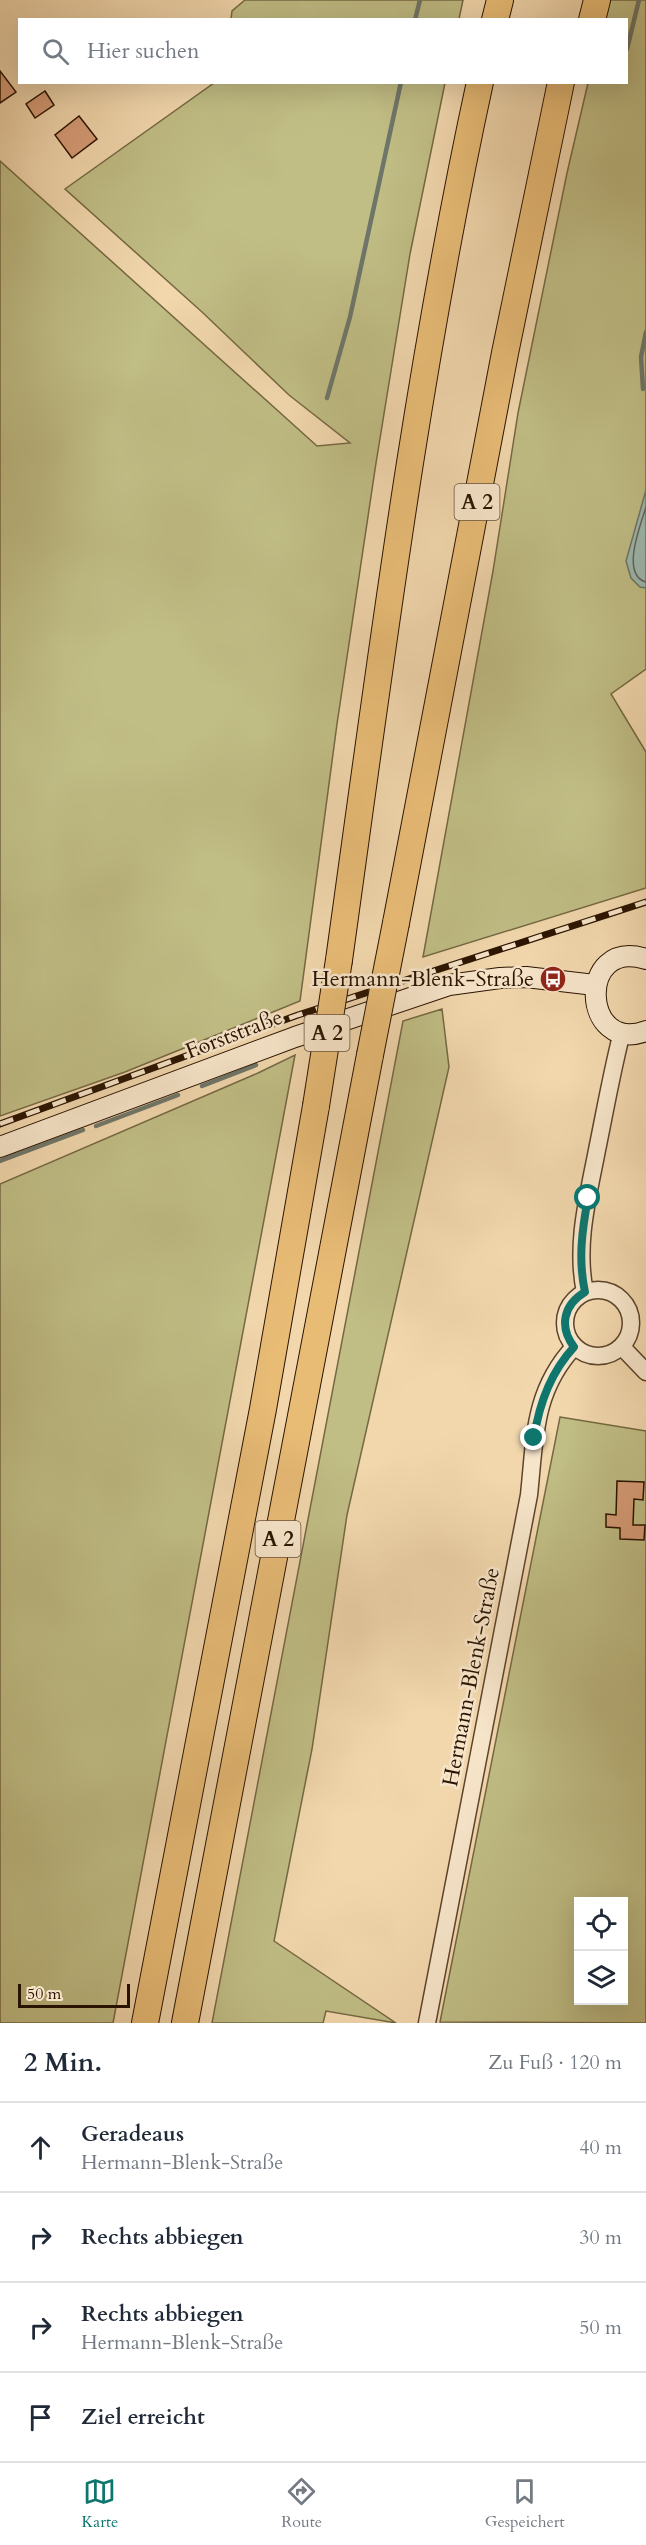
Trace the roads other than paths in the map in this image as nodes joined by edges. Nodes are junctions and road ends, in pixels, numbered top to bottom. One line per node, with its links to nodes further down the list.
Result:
1 (500, 0): 4 (highway)
2 (579, 0): 5 (highway)
3 (597, 0): 6 (highway)
4 (496, 18)
5 (575, 18)
6 (592, 18)
7 (480, 84): 18 (highway, A 2, bridge)
8 (561, 84): 19 (highway, A 2, bridge)
9 (646, 959): 10 (main road)
10 (595, 985): 12 (main road); 13 (main road, Forststraße)
11 (646, 1031): 12 (main road)
12 (622, 1032): 14 (street)
13 (0, 1147)
14 (585, 1292): 15 (street); 16 (street)
15 (574, 1347): 16 (street); 20 (street, Hermann-Blenk-Straße)
16 (622, 1347): 17 (street)
17 (646, 1372)
18 (145, 2023)
19 (186, 2023)
20 (427, 2023)

